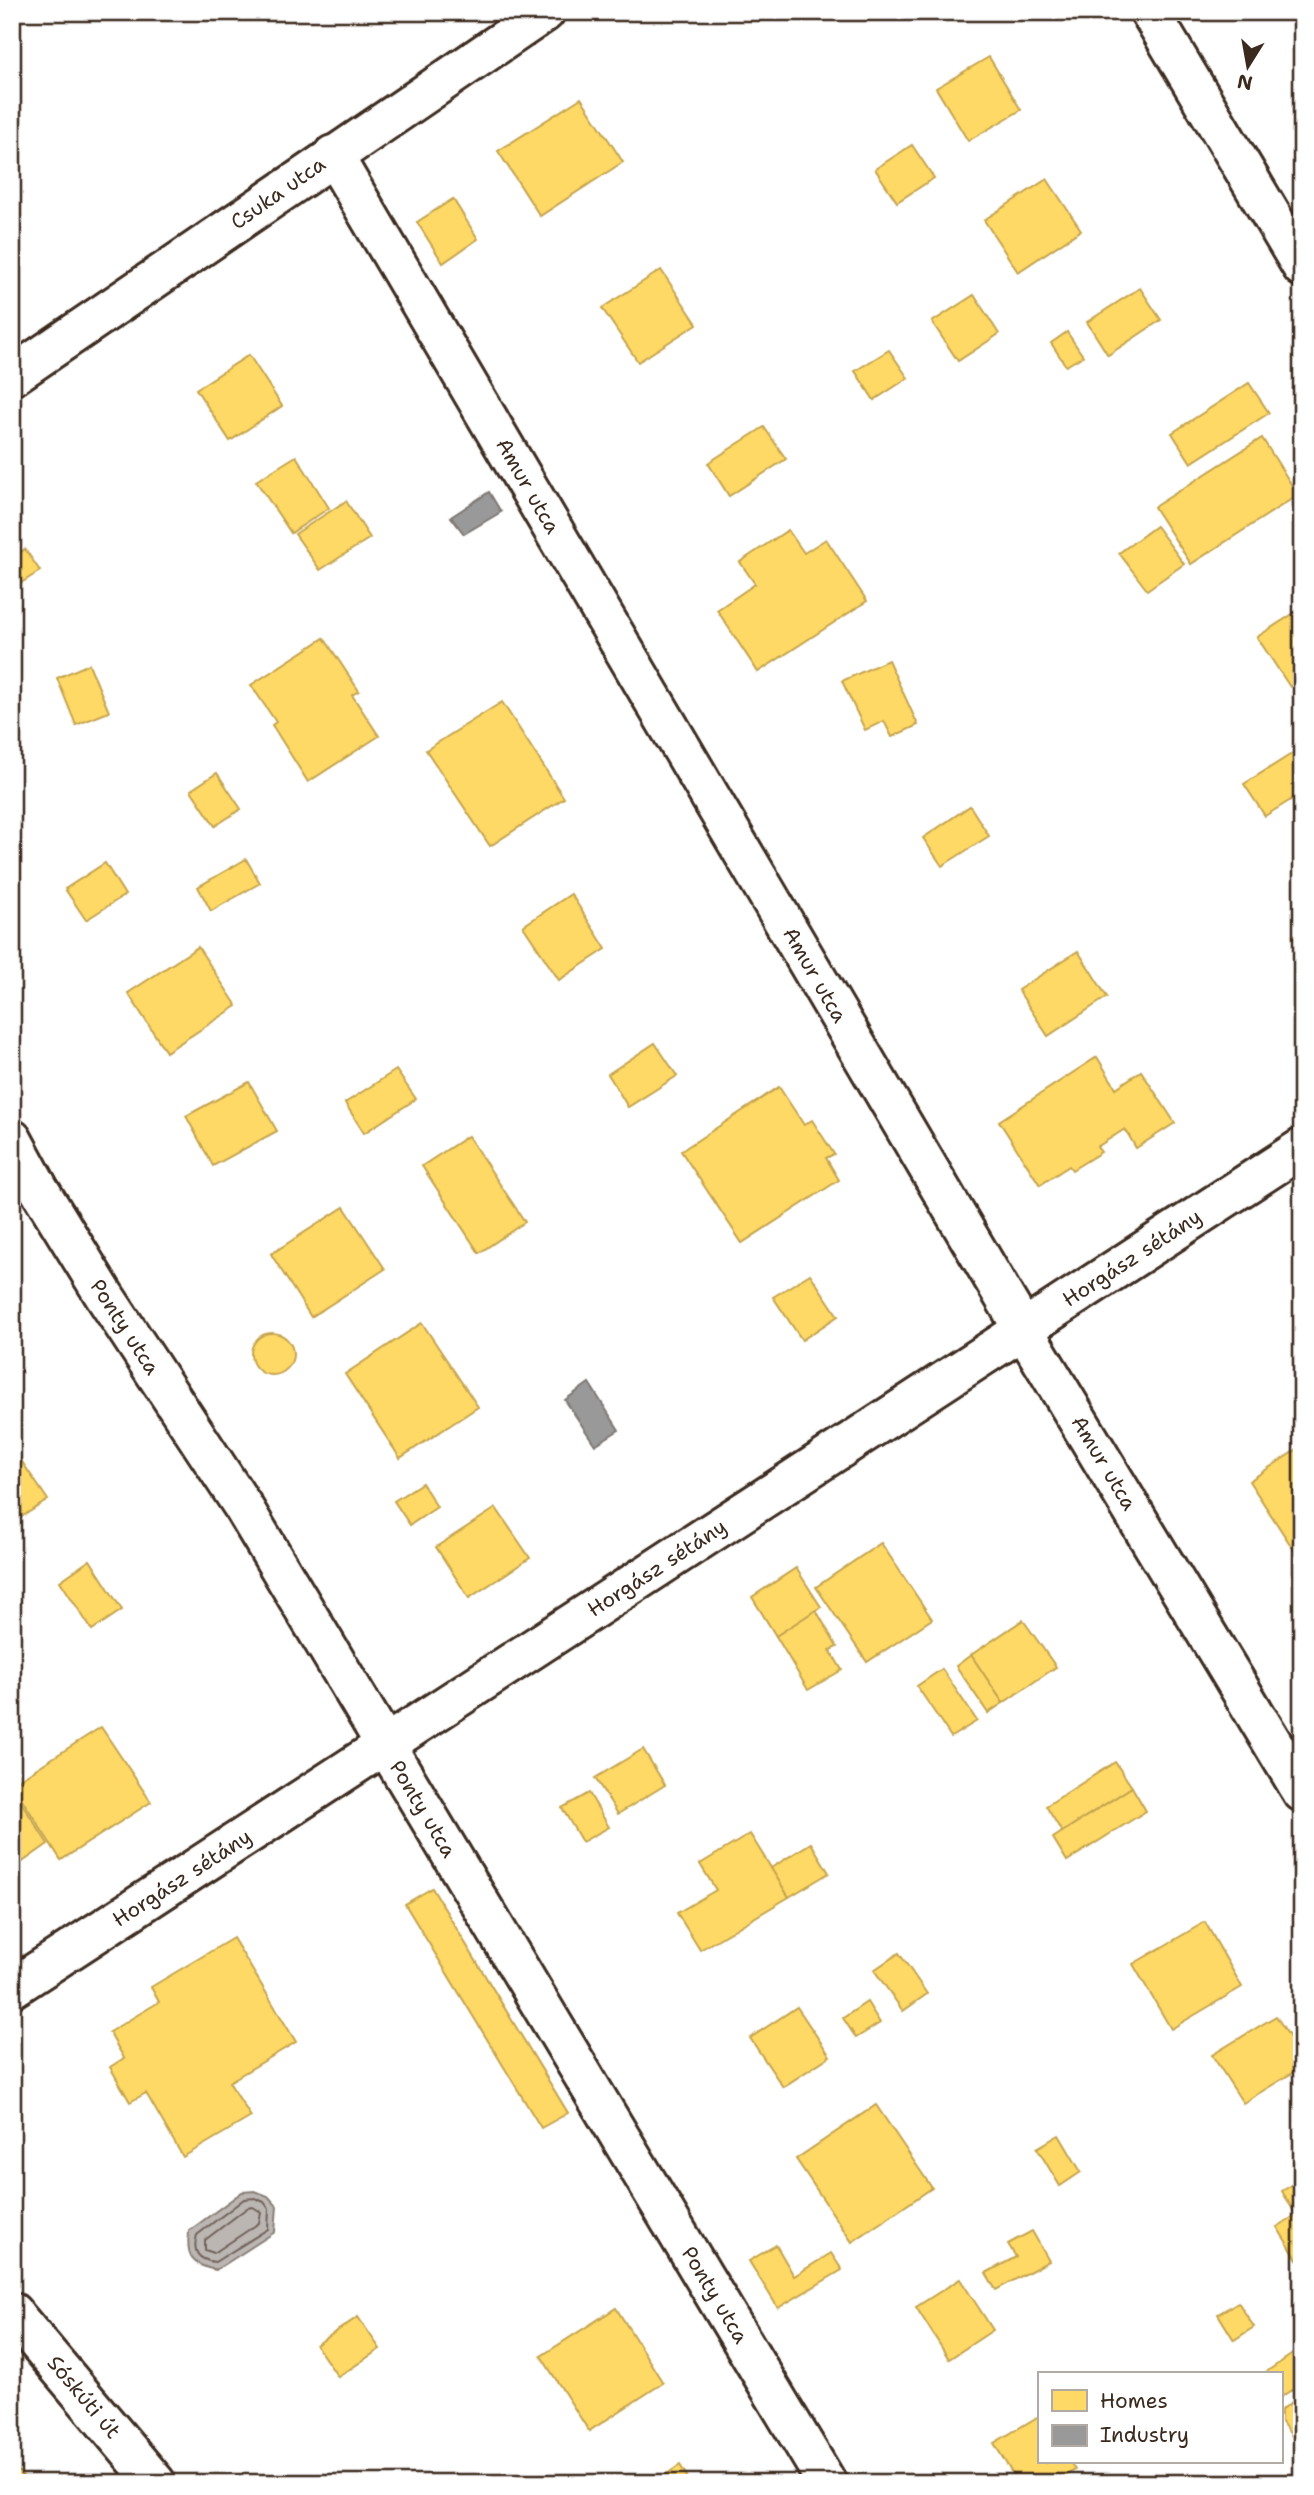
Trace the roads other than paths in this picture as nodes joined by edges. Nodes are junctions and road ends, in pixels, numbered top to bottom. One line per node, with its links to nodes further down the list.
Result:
1 (545, 12): 3 (street, Csuka utca)
2 (1150, 12): 4 (street)
3 (333, 155): 5 (street, Csuka utca); 8 (street, Amur utca)
4 (1302, 267)
5 (12, 376)
6 (12, 1139): 9 (street, Ponty utca)
7 (1302, 1148): 8 (street, Horgász sétány)
8 (1023, 1329): 9 (street, Horgász sétány); 10 (street, Amur utca)
9 (385, 1746): 11 (street, Horgász sétány); 14 (street, Ponty utca)
10 (1302, 1792)
11 (12, 1987)
12 (12, 2312): 13 (street, Sóskúti út)
13 (156, 2483)
14 (828, 2483)

